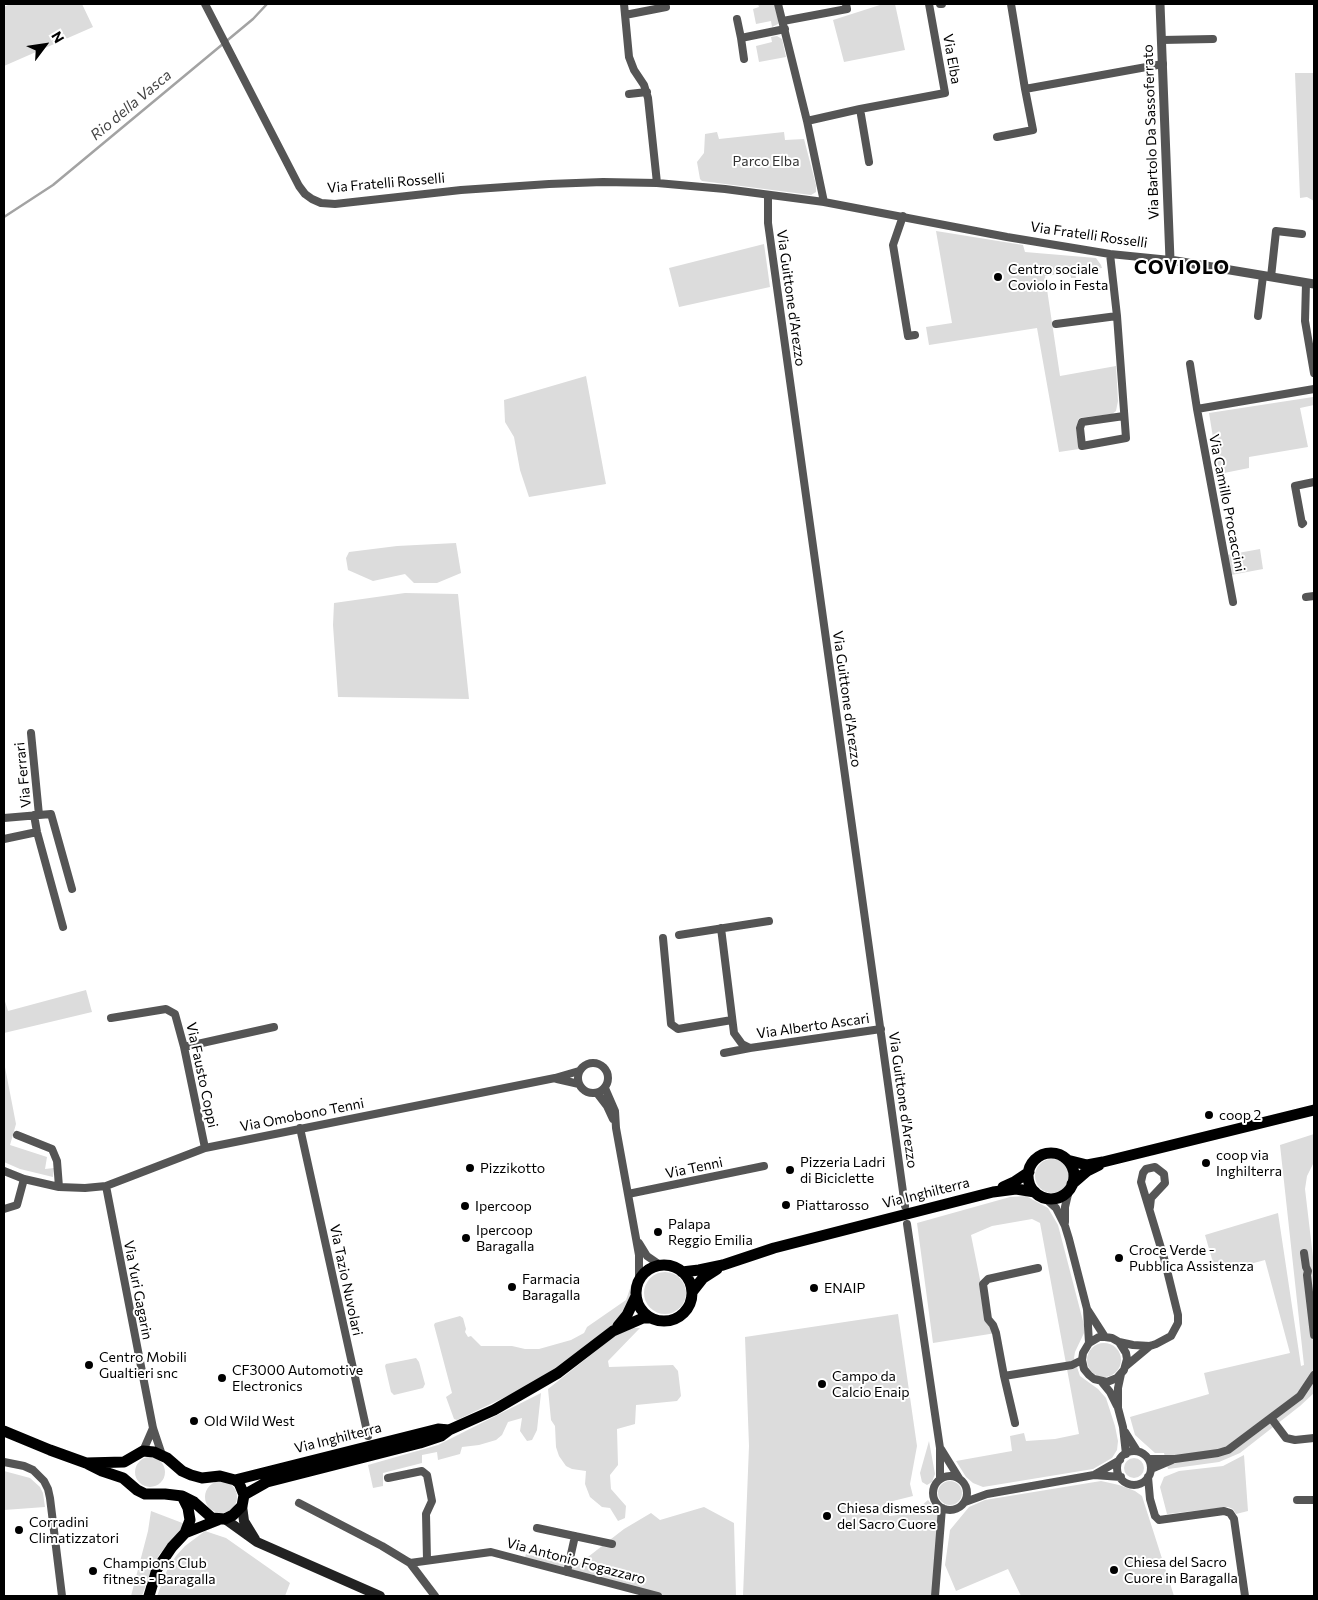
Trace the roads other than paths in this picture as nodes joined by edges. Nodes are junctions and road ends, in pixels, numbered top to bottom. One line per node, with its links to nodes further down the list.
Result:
1 (205, 4): 24 (street, Via Fratelli Rosselli)
2 (624, 4): 9 (street)
3 (778, 4): 11 (street)
4 (846, 4): 11 (street)
5 (929, 4): 20 (street, Via Elba)
6 (1011, 4): 17 (street)
7 (1160, 4): 14 (street, Via Bartolo Da Sassoferrato)
8 (666, 7): 9 (street)
9 (625, 14): 18 (street)
10 (737, 19): 12 (street)
11 (784, 25): 12 (street); 21 (street)
12 (741, 38): 15 (street)
13 (1213, 39): 14 (street)
14 (1162, 40): 16 (street, Via Bartolo Da Sassoferrato)
15 (744, 59)
16 (1163, 64): 17 (street); 30 (street, Via Bartolo Da Sassoferrato)
17 (1025, 88): 22 (street)
18 (647, 92): 19 (street); 24 (street)
19 (629, 94)
20 (860, 109): 21 (street, Via Elba); 23 (street)
21 (807, 121): 26 (street)
22 (997, 137)
23 (869, 162)
24 (657, 183): 25 (street, Via Fratelli Rosselli)
25 (768, 195): 26 (street, Via Fratelli Rosselli); 60 (street, Via Guittone d'Arezzo)
26 (824, 202): 27 (street, Via Fratelli Rosselli)
27 (903, 216): 29 (street, Via Fratelli Rosselli); 36 (street)
28 (1302, 234): 31 (street)
29 (1110, 254): 30 (street, Via Fratelli Rosselli); 33 (street)
30 (1170, 260): 31 (street, Via Fratelli Rosselli)
31 (1267, 276): 32 (street, Via Fratelli Rosselli); 34 (street)
32 (1310, 284): 37 (street)
33 (1118, 316): 35 (street); 42 (street)
34 (1258, 316)
35 (1056, 324)
36 (914, 335)
37 (1313, 361): 39 (street)
38 (1190, 364): 41 (street, Via Camillo Procaccini)
39 (1314, 373)
40 (1314, 389): 41 (street)
41 (1197, 409): 45 (street, Via Camillo Procaccini)
42 (1124, 416): 42 (street)
43 (1314, 482): 44 (street)
44 (1303, 523)
45 (1233, 602)
46 (32, 733): 47 (street, Via Ferrari)
47 (37, 815): 48 (street); 49 (street, Via Ferrari); 51 (street)
48 (4, 818)
49 (37, 832): 50 (street); 53 (street, Via Ferrari)
50 (4, 839)
51 (72, 889)
52 (769, 922): 54 (street)
53 (63, 928)
54 (721, 928): 55 (street); 58 (street, Via Alberto Ascari)
55 (679, 935)
56 (663, 938): 58 (street)
57 (111, 1018): 61 (street, Via Fausto Coppi)
58 (732, 1020): 62 (street, Via Alberto Ascari)
59 (274, 1027): 61 (street)
60 (881, 1029): 62 (street, Via Alberto Ascari); 87 (street, Via Guittone d'Arezzo)
61 (184, 1047): 73 (street, Via Fausto Coppi)
62 (750, 1048): 63 (street, Via Alberto Ascari)
63 (724, 1053)
64 (579, 1071): 65 (street, Via Omobono Tenni); 66 (street); 67 (street, Via Omobono Tenni)
65 (556, 1078): 66 (street, Via Omobono Tenni); 70 (street, Via Omobono Tenni)
66 (579, 1084): 68 (street, Via Omobono Tenni)
67 (605, 1088): 68 (street); 71 (street, Via Omobono Tenni)
68 (597, 1093): 71 (street, Via Omobono Tenni)
69 (1314, 1110): 75 (main road, Via Inghilterra)
70 (300, 1128): 73 (street, Via Omobono Tenni); 125 (street, Via Tazio Nuvolari)
71 (616, 1128): 85 (street, Via Omobono Tenni)
72 (17, 1135): 81 (street)
73 (205, 1148): 80 (street, Via Omobono Tenni)
74 (1067, 1160): 75 (main road, Via Inghilterra); 78 (main road, Via Inghilterra); 82 (main road)
75 (1103, 1162): 82 (main road, Via Inghilterra)
76 (764, 1166): 85 (street, Via Tenni)
77 (4, 1171): 79 (street, Via Omobono Tenni)
78 (1029, 1172): 83 (main road, Via Inghilterra); 84 (main road)
79 (24, 1180): 81 (street, Via Omobono Tenni); 89 (street)
80 (106, 1186): 81 (street, Via Omobono Tenni); 122 (street, Via Yuri Gagarin)
81 (59, 1187)
82 (1071, 1187): 86 (main road, Via Inghilterra); 91 (street)
83 (993, 1192): 84 (main road, Via Inghilterra); 95 (main road, Via Inghilterra)
84 (1035, 1192): 86 (main road, Via Inghilterra)
85 (628, 1194): 92 (street, Via Omobono Tenni)
86 (1045, 1198): 91 (street)
87 (905, 1206)
88 (1150, 1207): 88 (street); 109 (street)
89 (4, 1209)
90 (906, 1224): 127 (street)
91 (1065, 1226): 102 (street)
92 (636, 1237): 94 (street, Via Omobono Tenni); 99 (street, Via Omobono Tenni)
93 (1304, 1253): 97 (street)
94 (660, 1265): 98 (main road, Via Inghilterra); 99 (main road)
95 (723, 1265): 98 (main road, Via Inghilterra); 100 (main road, Via Inghilterra)
96 (1038, 1268): 116 (street)
97 (1311, 1269): 105 (street)
98 (682, 1272): 100 (main road)
99 (639, 1282): 101 (main road, Via Inghilterra)
100 (692, 1292): 103 (main road, Via Inghilterra)
101 (636, 1296): 103 (main road); 104 (main road, Via Inghilterra)
102 (1087, 1309): 106 (street); 107 (street)
103 (651, 1318): 104 (main road, Via Inghilterra)
104 (613, 1331): 123 (main road, Via Inghilterra)
105 (1314, 1335)
106 (1105, 1337): 107 (street); 108 (street)
107 (1089, 1342): 110 (street)
108 (1119, 1342): 109 (street); 112 (street)
109 (1150, 1346): 112 (street)
110 (1082, 1360): 111 (street); 113 (street)
111 (1072, 1365): 113 (street); 116 (street)
112 (1126, 1366): 114 (street)
113 (1084, 1369): 117 (street)
114 (1121, 1374): 117 (street); 118 (street)
115 (1314, 1375): 119 (street)
116 (1004, 1376): 120 (street)
117 (1101, 1381): 118 (street)
118 (1118, 1408): 121 (street)
119 (1271, 1418): 126 (street); 133 (street)
120 (1015, 1423)
121 (1123, 1427): 128 (street); 131 (street)
122 (153, 1428): 129 (street); 130 (street, Via Yuri Gagarin)
123 (449, 1430): 142 (main road, Via Inghilterra); 149 (main road, Via Inghilterra)
124 (4, 1431): 135 (main road)
125 (368, 1436)
126 (1314, 1438)
127 (940, 1448): 140 (street); 141 (street)
128 (1137, 1451): 131 (street); 132 (street)
129 (138, 1455): 130 (main road); 135 (main road); 143 (main road)
130 (162, 1455): 142 (main road)
131 (1123, 1457): 137 (street); 138 (street)
132 (1149, 1459): 133 (street); 136 (street)
133 (1175, 1459): 136 (street)
134 (4, 1462): 165 (street)
135 (86, 1463): 143 (main road)
136 (1150, 1473): 144 (street); 148 (street)
137 (1094, 1475): 138 (street); 146 (street)
138 (1121, 1477): 144 (street)
139 (388, 1478): 161 (street)
140 (959, 1478): 141 (street); 145 (street)
141 (940, 1479): 154 (street)
142 (235, 1480): 149 (main road)
143 (130, 1483): 147 (main road)
144 (1137, 1484): 148 (street)
145 (967, 1490): 146 (street); 152 (street)
146 (987, 1494): 152 (street)
147 (182, 1496): 155 (main road); 157 (main road)
148 (1150, 1499): 170 (street)
149 (243, 1500): 155 (main road, Via Inghilterra); 159 (main road)
150 (1297, 1500): 151 (street)
151 (1314, 1500)
152 (965, 1502): 154 (street)
153 (299, 1503): 162 (street)
154 (946, 1509): 169 (street)
155 (221, 1520): 157 (main road, Via Inghilterra); 159 (main road)
156 (537, 1528): 158 (street)
157 (185, 1533): 166 (main road)
158 (575, 1536): 160 (street); 163 (street)
159 (257, 1542): 167 (main road)
160 (612, 1544)
161 (427, 1560): 162 (street, Via Antonio Fogazzaro); 163 (street, Via Antonio Fogazzaro)
162 (410, 1563): 164 (street)
163 (566, 1572): 168 (street, Via Antonio Fogazzaro)
164 (432, 1595)
165 (62, 1596)
166 (149, 1596)
167 (380, 1596)
168 (658, 1596)
169 (935, 1596)
170 (1245, 1596)

